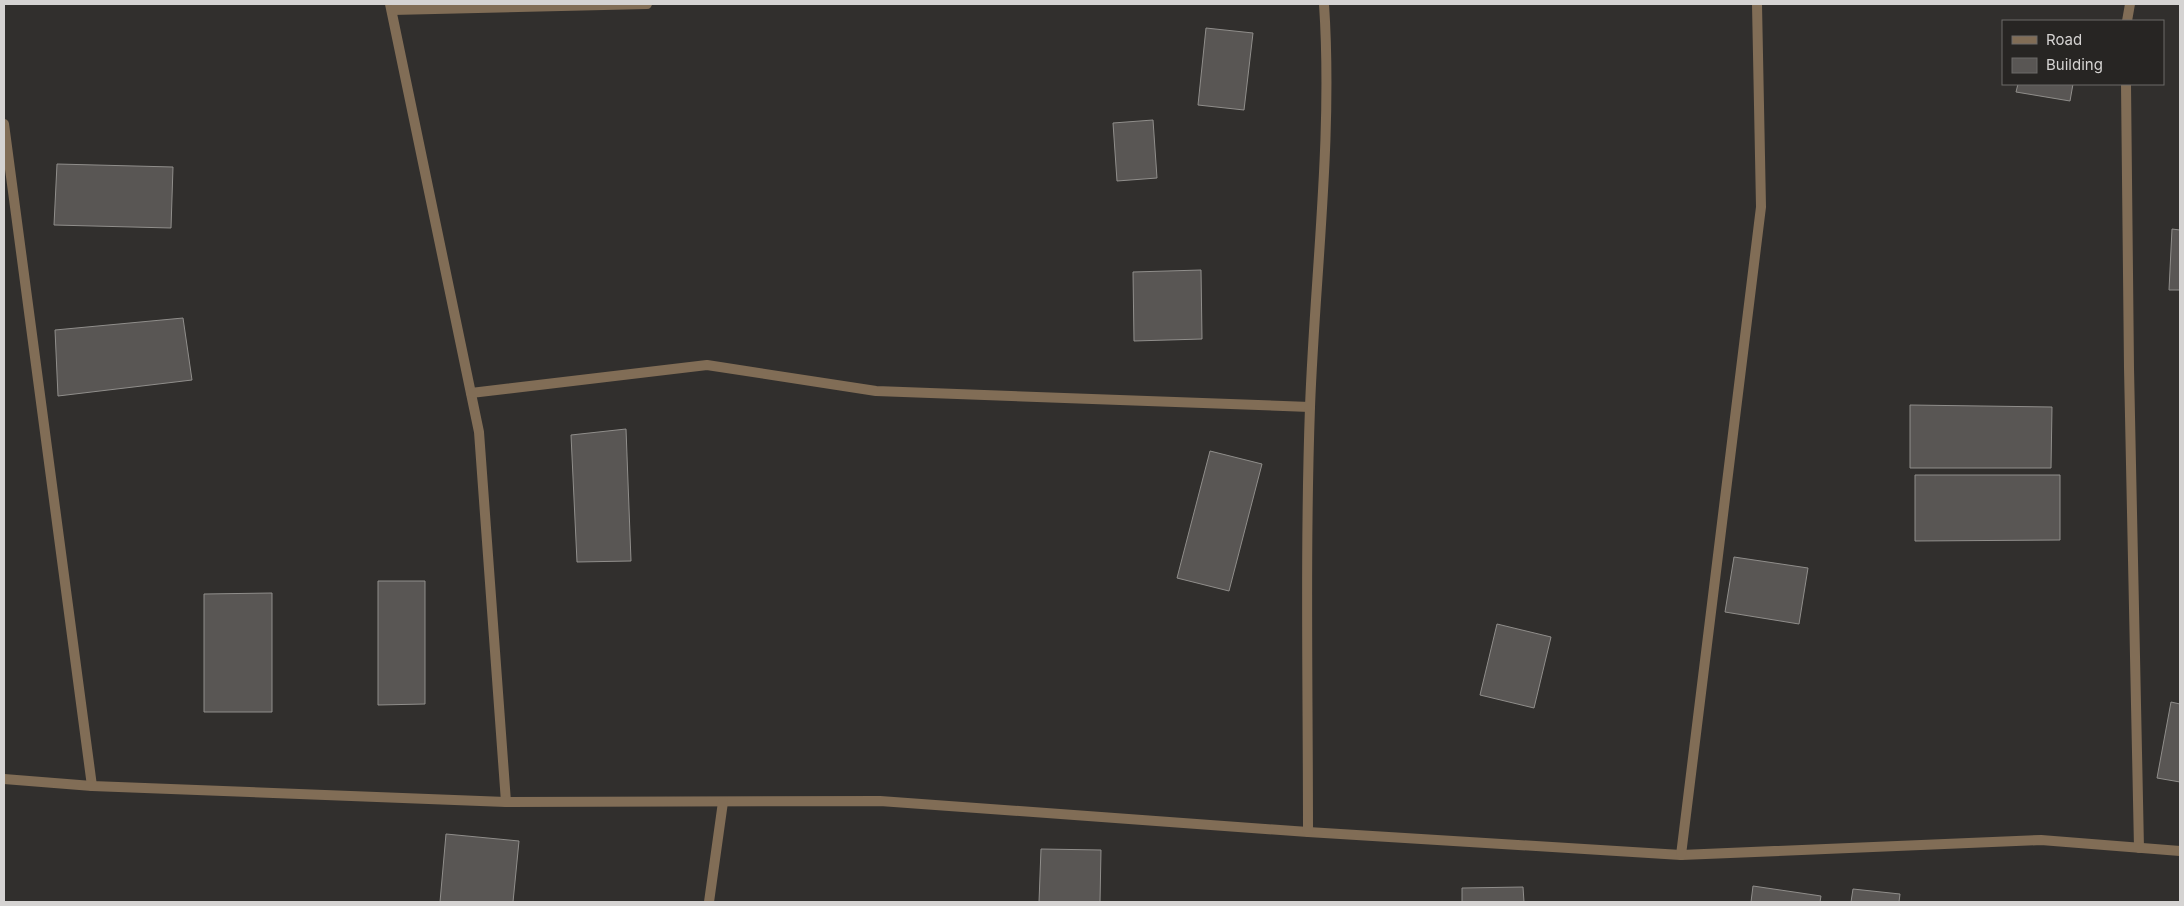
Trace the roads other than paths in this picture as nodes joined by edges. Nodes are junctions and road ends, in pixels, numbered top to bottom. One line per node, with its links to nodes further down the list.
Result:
1 (647, 4): 5 (street)
2 (1324, 4): 10 (street)
3 (1758, 4): 18 (street)
4 (2130, 4): 6 (street)
5 (391, 7): 9 (street)
6 (2127, 20)
7 (2126, 85): 16 (street)
8 (4, 124): 12 (street)
9 (471, 393): 10 (street); 13 (street)
10 (1310, 407): 15 (street)
11 (4, 779): 12 (street)
12 (92, 786): 13 (street)
13 (506, 802): 14 (street)
14 (723, 802): 15 (street); 19 (street)
15 (1308, 832): 18 (street)
16 (2139, 848): 17 (street); 18 (street)
17 (2180, 850)
18 (1681, 856)
19 (709, 902)

